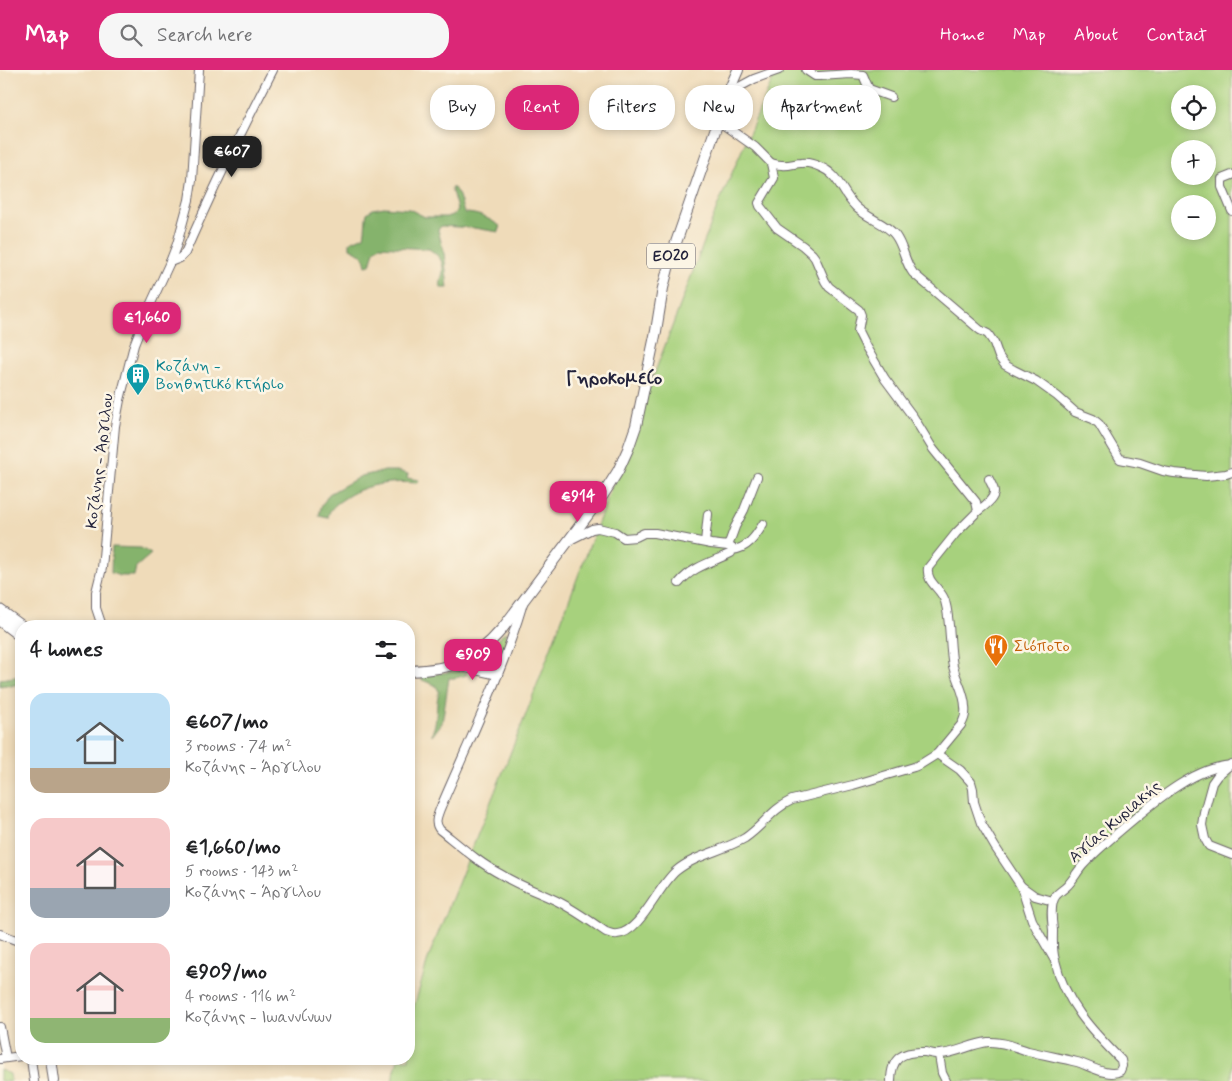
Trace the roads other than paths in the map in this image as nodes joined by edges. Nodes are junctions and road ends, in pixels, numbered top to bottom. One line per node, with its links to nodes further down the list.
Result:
1 (199, 70): 14 (street, Κοζάνης - Άργιλου)
2 (273, 70): 14 (street)
3 (738, 70): 6 (main road, ΕΟ20)
4 (779, 70): 7 (street)
5 (806, 70): 8 (street)
6 (731, 85)
7 (743, 85)
8 (891, 97)
9 (715, 130): 21 (main road, ΕΟ20)
10 (731, 130): 11 (street)
11 (771, 163): 15 (street); 18 (street)
12 (1232, 175): 13 (street)
13 (1232, 211)
14 (170, 262): 27 (street, Κοζάνης - Άργιλου)
15 (1232, 472)
16 (757, 477): 23 (street)
17 (989, 479): 18 (street)
18 (978, 511): 34 (street)
19 (708, 514): 22 (street)
20 (763, 524): 23 (street)
21 (568, 541): 22 (street); 25 (main road, ΕΟ20)
22 (705, 542): 23 (street)
23 (730, 548): 24 (street)
24 (679, 583)
25 (524, 600): 31 (main road, ΕΟ20); 33 (street)
26 (0, 610): 29 (main road)
27 (100, 620)
28 (0, 621): 30 (main road)
29 (15, 621)
30 (15, 632)
31 (453, 665): 32 (main road, ΕΟ20); 33 (street)
32 (415, 670)
33 (498, 675): 34 (street)
34 (937, 754): 37 (street)
35 (1232, 765): 36 (street); 38 (street, Αγίας Κυριακής)
36 (1232, 855)
37 (1021, 886): 38 (street); 41 (street)
38 (1053, 901): 41 (street)
39 (0, 934): 40 (street)
40 (15, 940)
41 (1054, 959): 43 (street)
42 (0, 1027): 44 (street)
43 (939, 1055): 49 (street); 50 (street)
44 (3, 1059)
45 (32, 1065): 47 (street)
46 (52, 1065): 48 (main road)
47 (34, 1081)
48 (54, 1081)
49 (891, 1081)
50 (946, 1081)

